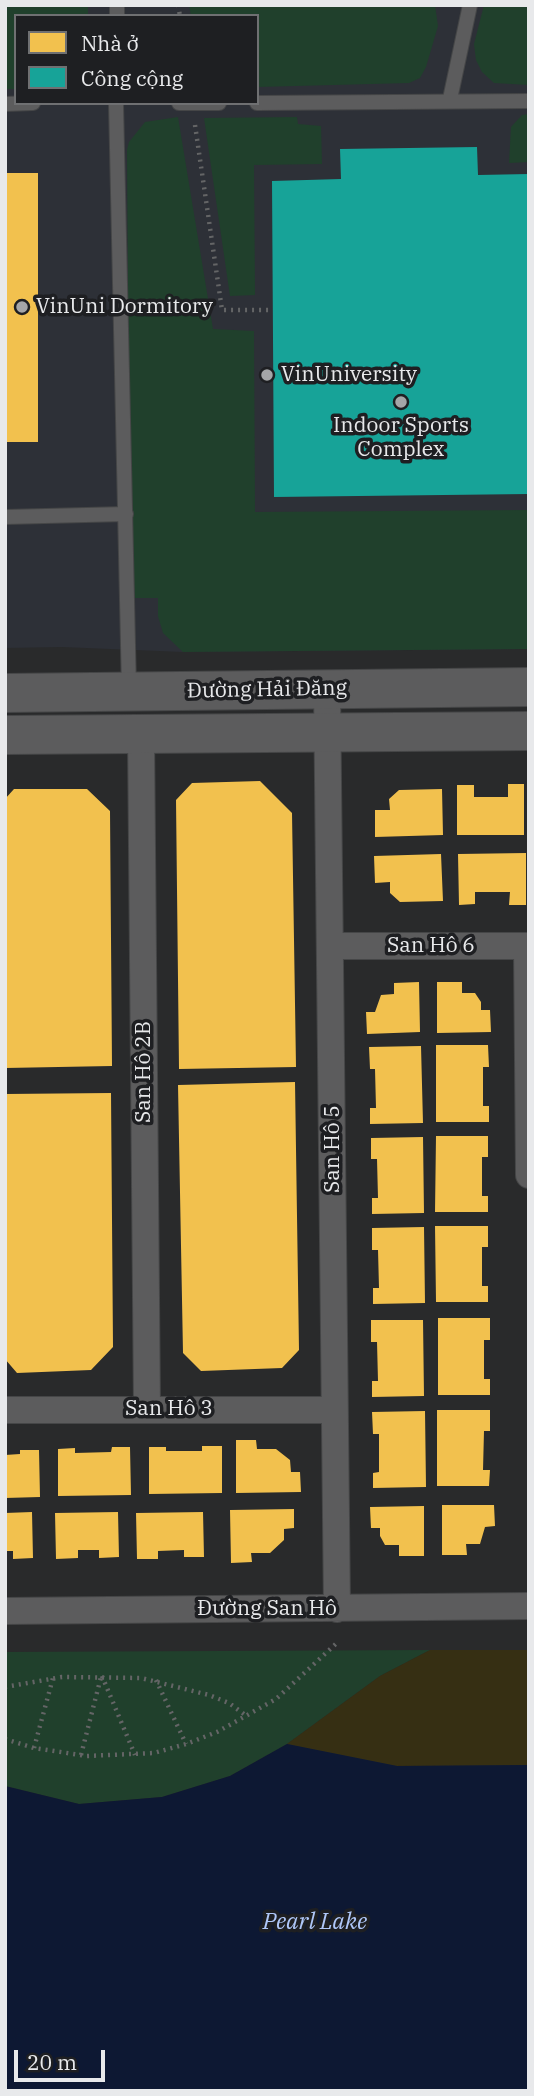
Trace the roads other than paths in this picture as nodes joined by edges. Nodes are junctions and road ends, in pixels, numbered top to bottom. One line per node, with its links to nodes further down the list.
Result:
1 (470, 5): 2 (lane)
2 (450, 99): 3 (lane); 4 (lane)
3 (529, 101)
4 (259, 103)
5 (116, 105): 6 (lane)
6 (126, 514): 7 (lane); 10 (lane)
7 (5, 517)
8 (529, 687): 9 (street, Đường Hải Đăng)
9 (327, 689): 10 (street, Đường Hải Đăng); 13 (street, San Hô 5)
10 (129, 692): 11 (street, Đường Hải Đăng)
11 (5, 693)
12 (529, 732): 13 (street, Đường Hải Đăng)
13 (327, 733): 14 (street, Đường Hải Đăng); 16 (street, San Hô 5)
14 (141, 734): 15 (street, Đường Hải Đăng); 19 (street, San Hô 2B)
15 (5, 736)
16 (332, 946): 17 (street, San Hô 6); 20 (street, San Hô 5)
17 (528, 946): 18 (street)
18 (529, 1175)
19 (147, 1409): 20 (street, San Hô 3); 21 (street, San Hô 3)
20 (333, 1409): 23 (street, San Hô 5)
21 (5, 1410)
22 (529, 1606): 23 (street, Đường San Hô)
23 (337, 1609): 24 (street, Đường San Hô)
24 (5, 1611)

